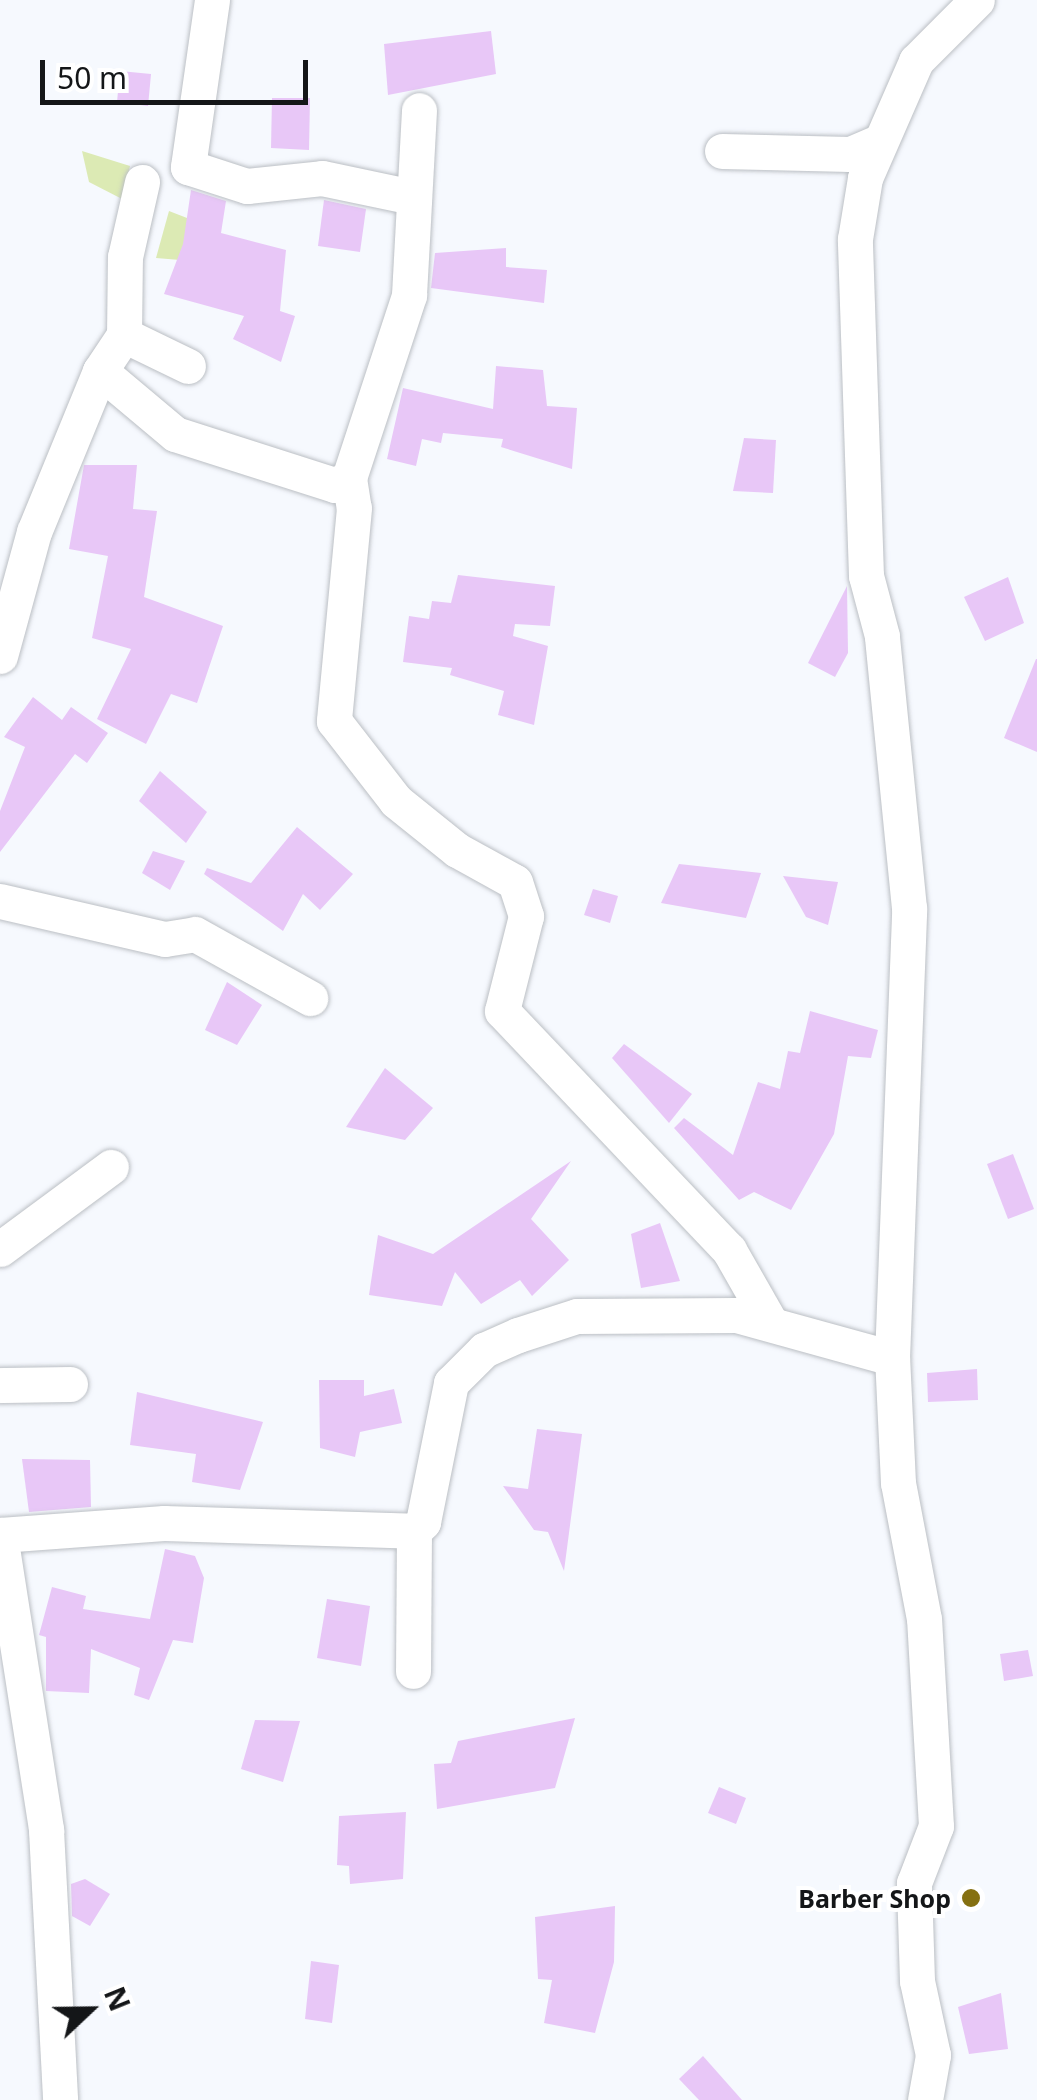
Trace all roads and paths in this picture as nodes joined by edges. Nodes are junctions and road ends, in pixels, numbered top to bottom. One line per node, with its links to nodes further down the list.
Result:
1 (212, 0): 7 (street)
2 (976, 0): 4 (street)
3 (419, 110): 7 (street)
4 (880, 142): 5 (street); 18 (street)
5 (722, 151)
6 (142, 182): 8 (street)
7 (413, 197): 11 (street)
8 (124, 336): 9 (street); 10 (street)
9 (188, 366)
10 (100, 371): 11 (street); 12 (street)
11 (349, 478): 17 (street)
12 (0, 656)
13 (0, 901): 14 (street)
14 (310, 998)
15 (111, 1166): 16 (street)
16 (0, 1249)
17 (769, 1320): 18 (street); 21 (street)
18 (892, 1358): 25 (street)
19 (0, 1384): 20 (street)
20 (70, 1384)
21 (414, 1532): 22 (street); 23 (street)
22 (0, 1535): 24 (street)
23 (413, 1671)
24 (60, 2100)
25 (924, 2100)

